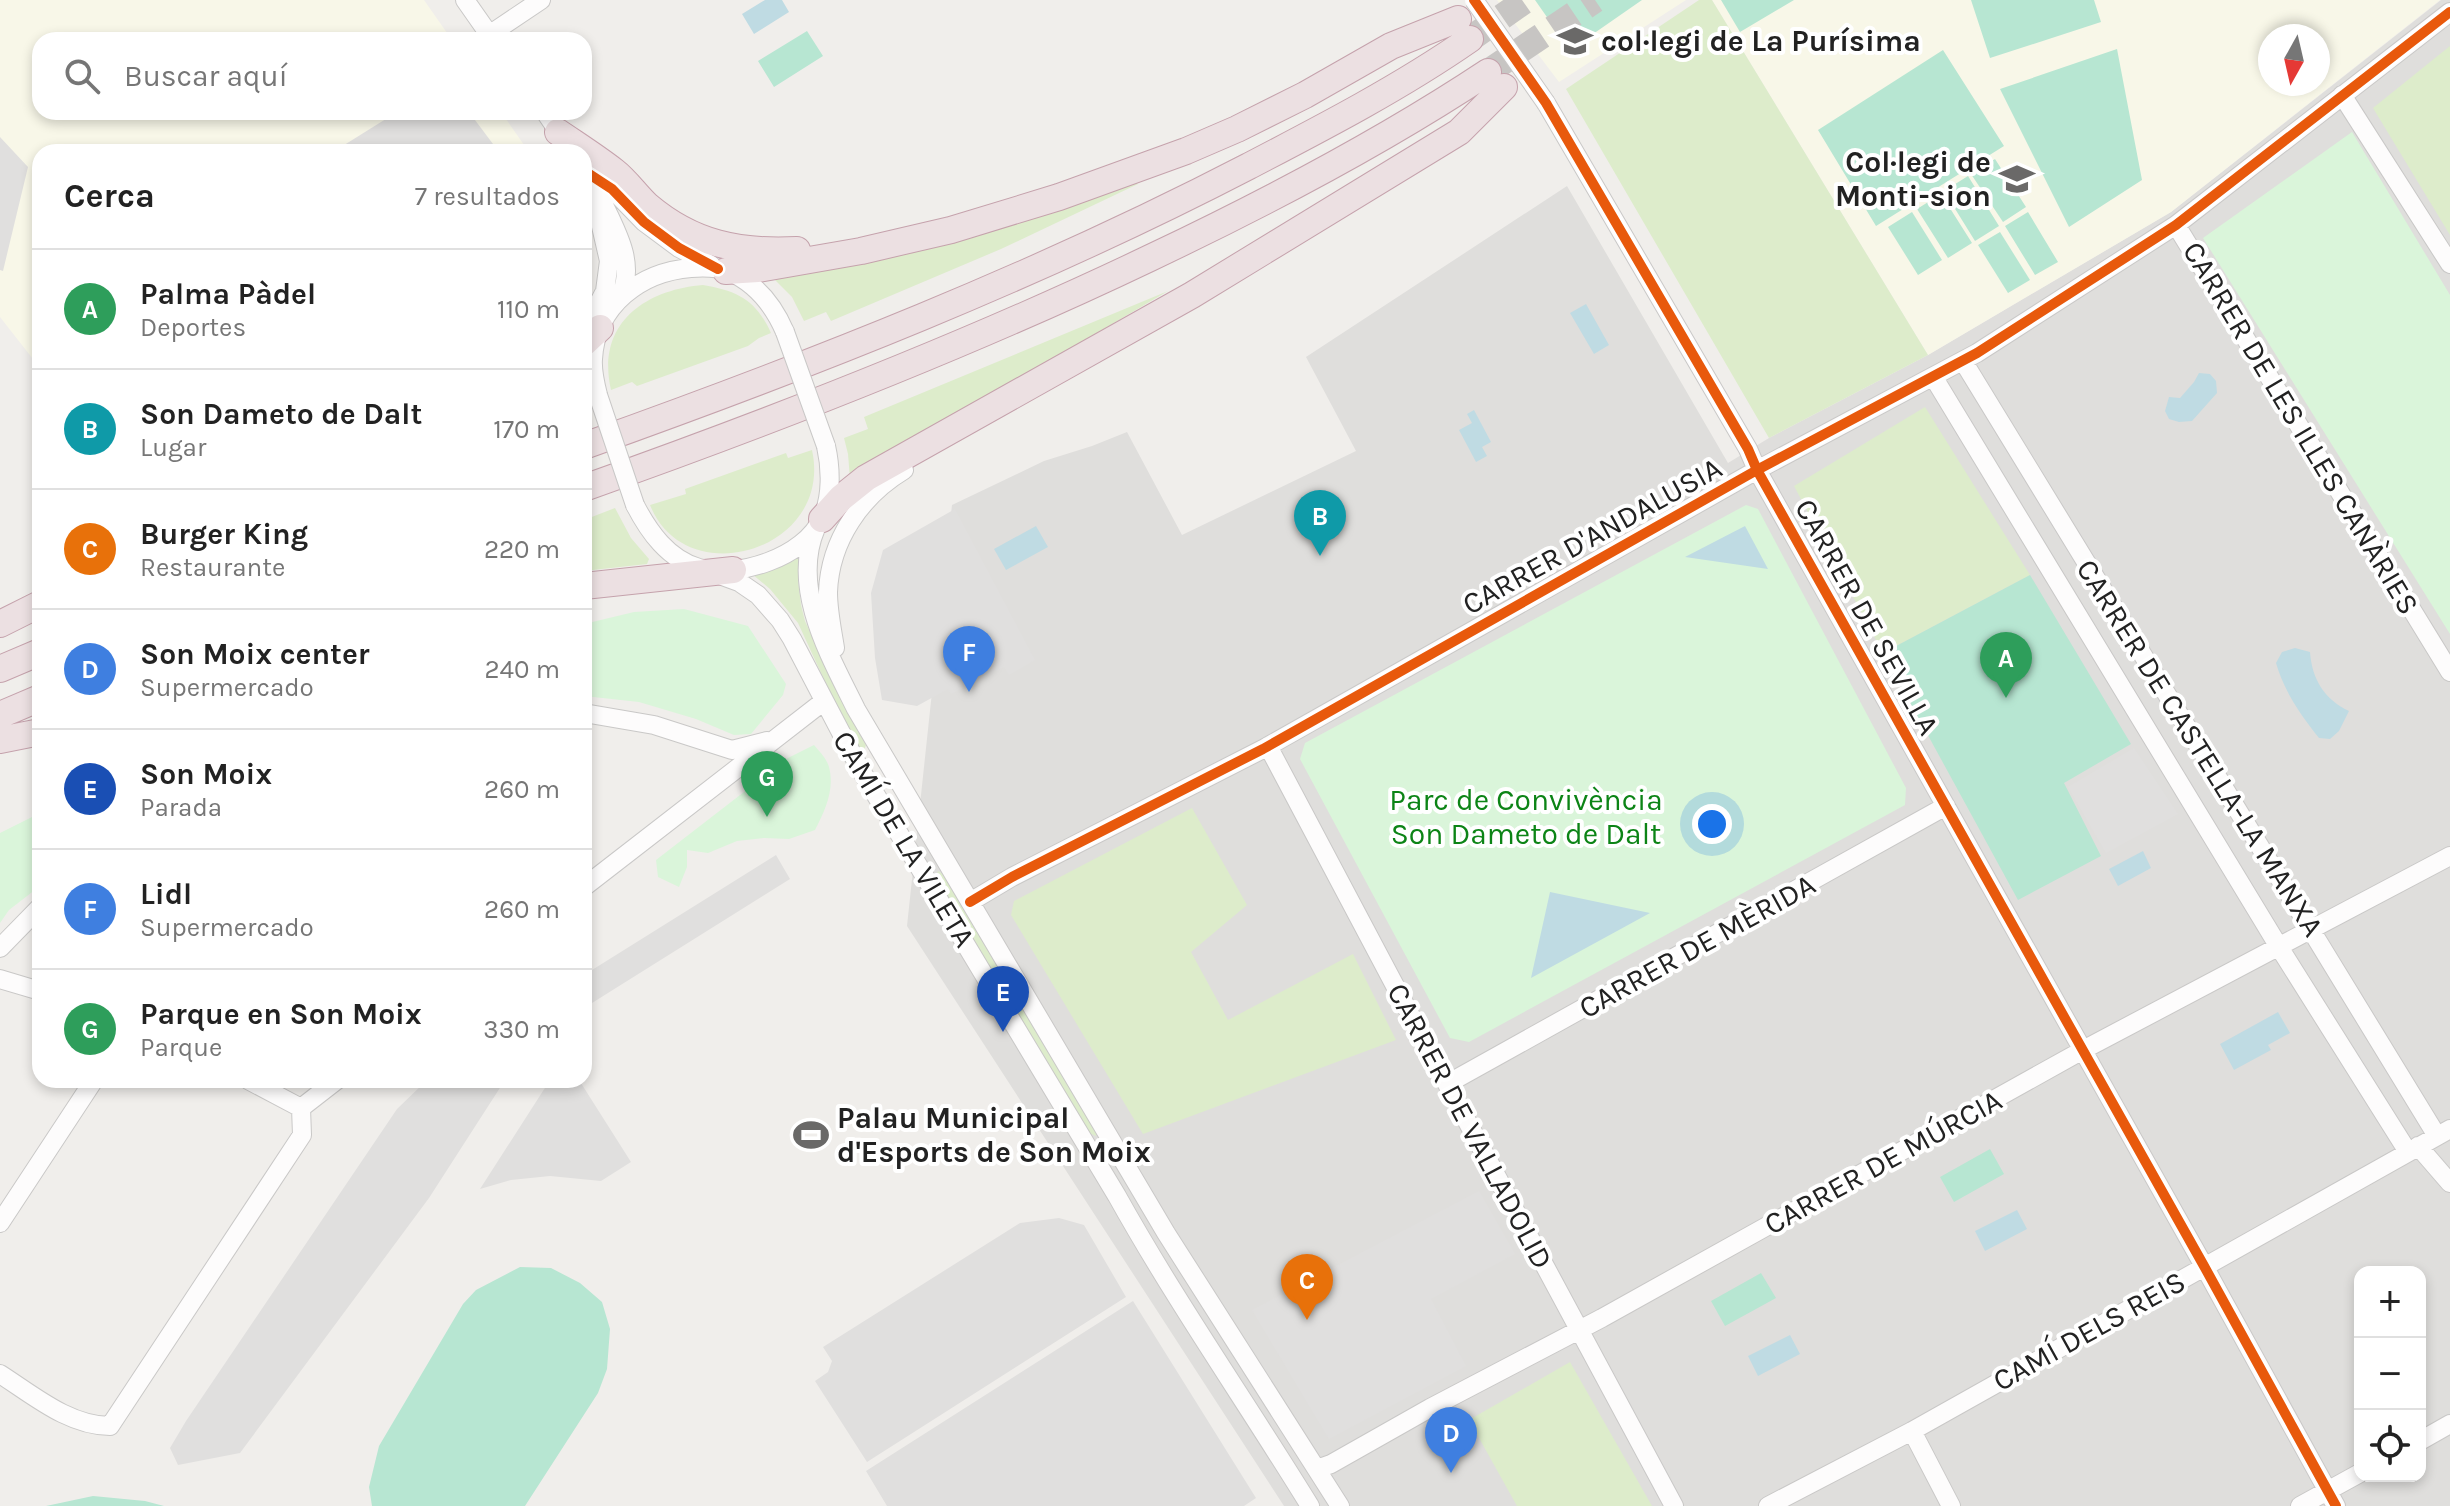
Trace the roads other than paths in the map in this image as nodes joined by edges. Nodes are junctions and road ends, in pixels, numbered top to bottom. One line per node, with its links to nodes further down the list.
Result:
1 (465, 0): 5 (street)
2 (541, 0): 6 (street)
3 (2450, 12): 7 (street, CARRER D'ANDALUSIA)
4 (1468, 19): 15 (highway); 25 (highway); 26 (street, CARRER DE SEVILLA, bridge)
5 (487, 32)
6 (498, 32)
7 (2342, 95): 14 (street, CARRER D'ANDALUSIA); 16 (street)
8 (559, 132): 9 (highway)
9 (576, 144)
10 (592, 155): 15 (highway)
11 (592, 174): 17 (street)
12 (592, 182): 18 (street)
13 (592, 194): 19 (street)
14 (2176, 225): 22 (street, CARRER D'ANDALUSIA); 35 (street, CARRER DE LES ILLES CANÀRIES)
15 (951, 230): 17 (highway)
16 (2450, 264)
17 (722, 270): 18 (street); 28 (street, bridge)
18 (618, 300): 20 (street)
19 (592, 326)
20 (592, 330)
21 (592, 352): 29 (street, bridge)
22 (1963, 361): 23 (street, CARRER D'ANDALUSIA); 50 (street, CARRER DE CASTELLA-LA MANXA)
23 (1934, 378): 26 (street, CARRER D'ANDALUSIA); 51 (street, CARRER DE CASTELLA-LA MANXA)
24 (968, 421): 27 (highway); 28 (highway); 36 (street)
25 (592, 443)
26 (1757, 470): 44 (street, CARRER D'ANDALUSIA); 45 (street, CARRER DE SEVILLA)
27 (592, 485)
28 (819, 524): 29 (street); 36 (street, CAMÍ DE LA VILETA)
29 (716, 570): 30 (highway); 38 (street, CAMÍ DE LA VILETA)
30 (592, 585)
31 (32, 608): 32 (highway)
32 (0, 624)
33 (32, 655): 34 (highway)
34 (0, 669)
35 (2450, 672)
36 (839, 674): 48 (street, CAMÍ DE LA VILETA)
37 (32, 701): 40 (highway)
38 (824, 701): 42 (street); 74 (street, CAMÍ DE LA VILETA)
39 (592, 714): 42 (street)
40 (0, 715)
41 (32, 734): 43 (highway)
42 (773, 739): 47 (street)
43 (0, 740)
44 (1268, 746): 48 (street, CARRER D'ANDALUSIA); 56 (street, CARRER DE VALLADOLID)
45 (1946, 806): 55 (street, CARRER DE SEVILLA); 56 (street, CARRER DE MÈRIDA)
46 (2450, 856): 50 (street, CARRER DE MÚRCIA)
47 (592, 881)
48 (970, 902): 71 (street, CAMÍ DE LA VILETA)
49 (32, 915): 52 (street)
50 (2312, 930): 51 (street, CARRER DE MÚRCIA); 61 (street, CARRER DE CASTELLA-LA MANXA)
51 (2279, 947): 55 (street, CARRER DE MÚRCIA); 62 (street, CARRER DE CASTELLA-LA MANXA)
52 (0, 948)
53 (0, 979): 54 (street)
54 (32, 989)
55 (2083, 1050): 65 (street, CARRER DE SEVILLA); 66 (street, CARRER DE MÚRCIA)
56 (1447, 1084): 66 (street, CARRER DE VALLADOLID)
57 (89, 1088): 64 (street)
58 (263, 1088): 60 (street)
59 (327, 1088): 60 (street)
60 (301, 1108): 67 (street)
61 (2443, 1132): 62 (street, CAMÍ DELS REIS)
62 (2413, 1149): 63 (street, CARRER DE CASTELLA-LA MANXA); 65 (street, CAMÍ DELS REIS)
63 (2450, 1183)
64 (0, 1223)
65 (2204, 1266): 69 (street, CAMÍ DELS REIS); 73 (street, CARRER DE SEVILLA)
66 (1581, 1330): 71 (street, CARRER DE MÚRCIA); 76 (street, CARRER DE VALLADOLID)
67 (0, 1374)
68 (2450, 1424): 70 (street)
69 (1912, 1431): 77 (street, CAMÍ DELS REIS); 78 (street)
70 (2426, 1438)
71 (1317, 1469): 75 (street, CAMÍ DE LA VILETA)
72 (2354, 1478): 73 (street)
73 (2332, 1498): 79 (street)
74 (1310, 1506)
75 (1340, 1506)
76 (1674, 1506)
77 (1768, 1506)
78 (1951, 1506)
79 (2300, 1506)

